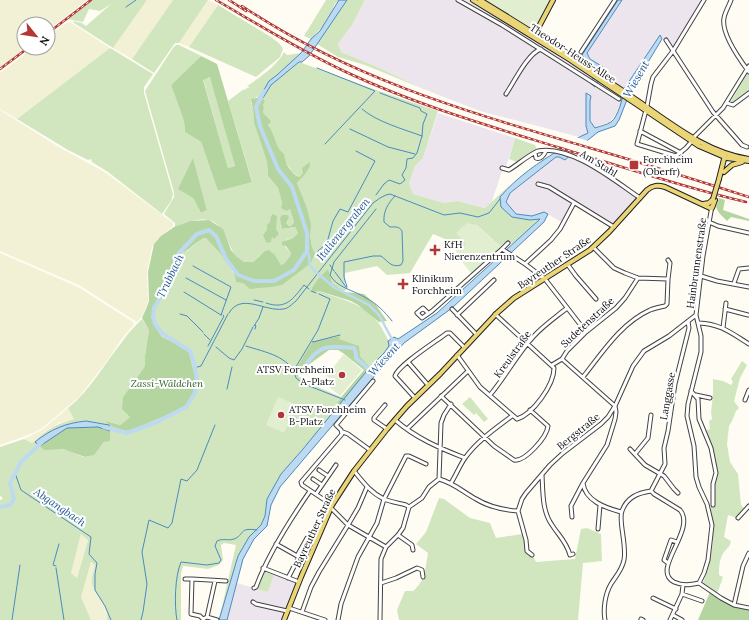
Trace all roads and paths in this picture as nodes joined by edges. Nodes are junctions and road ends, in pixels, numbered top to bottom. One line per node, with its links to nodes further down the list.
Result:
1 (458, 0): 12 (street)
2 (473, 0): 9 (main road, Theodor-Heuss-Allee)
3 (480, 0): 9 (main road, Theodor-Heuss-Allee)
4 (553, 0): 8 (main road)
5 (615, 0): 14 (street)
6 (704, 0): 13 (street)
7 (730, 0): 15 (street)
8 (540, 24): 9 (main road); 10 (main road)
9 (534, 35): 10 (main road, Theodor-Heuss-Allee); 16 (main road, Theodor-Heuss-Allee)
10 (543, 38): 16 (main road, Theodor-Heuss-Allee)
11 (666, 40): 13 (street)
12 (541, 49): 18 (street); 19 (street)
13 (673, 51): 21 (street); 22 (street)
14 (581, 52)
15 (748, 69): 20 (street)
16 (591, 72): 21 (main road, Theodor-Heuss-Allee)
17 (749, 93): 20 (street)
18 (506, 94)
19 (619, 99)
20 (727, 103): 22 (street)
21 (646, 108): 23 (street); 24 (main road, Theodor-Heuss-Allee)
22 (716, 116): 24 (street); 25 (street)
23 (640, 131): 29 (street); 29 (street)
24 (692, 140): 29 (street); 30 (main road, Theodor-Heuss-Allee); 31 (main road, Theodor-Heuss-Allee)
25 (748, 147): 27 (street)
26 (546, 151): 28 (street, Am Stahl); 28 (street, Am Stahl); 36 (street, Am Stahl)
27 (749, 151)
28 (535, 153): 34 (street, Am Stahl)
29 (681, 153)
30 (716, 154): 31 (main road, Theodor-Heuss-Allee); 33 (main road)
31 (727, 156): 32 (main road); 33 (main road)
32 (748, 160): 33 (main road)
33 (723, 167): 37 (main road, bridge)
34 (502, 168)
35 (538, 184): 38 (street)
36 (640, 198): 39 (main road, Bayreuther Straße); 42 (main road, Bayreuther Straße)
37 (714, 200): 39 (main road); 40 (main road)
38 (574, 203): 42 (street); 48 (street)
39 (702, 204): 40 (main road, Bayreuther Straße)
40 (712, 208): 41 (street, Hainbrunnenstraße)
41 (709, 222): 43 (street); 51 (street, Hainbrunnenstraße)
42 (614, 227): 45 (main road, Bayreuther Straße)
43 (749, 233)
44 (508, 244): 46 (street)
45 (593, 247): 49 (main road, Bayreuther Straße); 52 (street)
46 (503, 250): 48 (street); 63 (street)
47 (668, 260): 54 (street)
48 (525, 264): 53 (street)
49 (568, 265): 53 (main road, Bayreuther Straße); 58 (street)
50 (749, 268): 56 (street)
51 (701, 276): 56 (street); 66 (street, Hainbrunnenstraße)
52 (638, 278): 54 (street); 71 (street, Sudetenstraße)
53 (545, 279): 60 (street); 64 (main road, Bayreuther Straße)
54 (668, 279): 81 (street)
55 (494, 280): 65 (street)
56 (734, 283): 57 (street)
57 (749, 287)
58 (596, 298)
59 (726, 303): 61 (street)
60 (567, 308): 71 (street); 73 (street, Kreulstraße)
61 (725, 309): 67 (street); 70 (street)
62 (452, 310): 65 (street)
63 (428, 313)
64 (496, 314): 72 (main road, Bayreuther Straße); 73 (street)
65 (458, 315): 72 (street)
66 (696, 315): 68 (street, Bergstraße); 69 (street, Hainbrunnenstraße)
67 (748, 315)
68 (688, 321): 94 (street, Bergstraße); 112 (street, Langgasse)
69 (699, 323): 70 (street); 85 (street, Hainbrunnenstraße)
70 (723, 328): 74 (street)
71 (586, 332): 77 (street, Sudetenstraße)
72 (476, 334): 75 (main road, Bayreuther Straße)
73 (527, 343): 79 (street); 88 (street, Kreulstraße)
74 (749, 344)
75 (464, 347): 76 (main road, Bayreuther Straße); 78 (street)
76 (457, 355): 80 (street); 83 (main road, Bayreuther Straße)
77 (562, 359): 79 (street, Sudetenstraße); 81 (street)
78 (408, 362): 83 (street); 89 (street)
79 (553, 366): 95 (street)
80 (468, 371): 87 (street); 88 (street)
81 (583, 377): 94 (street)
82 (373, 381): 101 (street)
83 (428, 385): 89 (main road, Bayreuther Straße)
84 (749, 390): 91 (street)
85 (691, 391): 86 (street); 160 (street, Hainbrunnenstraße)
86 (696, 395): 90 (street); 129 (street)
87 (441, 396): 92 (street); 100 (street)
88 (490, 396): 97 (street)
89 (415, 398): 98 (main road, Bayreuther Straße)
90 (710, 398)
91 (746, 400)
92 (451, 404): 102 (street); 103 (street)
93 (384, 405): 99 (street)
94 (615, 406): 114 (street, Bergstraße); 118 (street)
95 (530, 410): 97 (street); 102 (street)
96 (651, 415): 106 (street)
97 (512, 416): 102 (street)
98 (395, 420): 99 (main road, Bayreuther Straße); 100 (street)
99 (387, 429): 104 (main road, Bayreuther Straße)
100 (407, 429): 103 (street)
101 (343, 432): 104 (street); 123 (street)
102 (485, 437): 107 (street)
103 (440, 448): 107 (street); 116 (street)
104 (369, 449): 111 (main road, Bayreuther Straße)
105 (630, 450): 106 (street)
106 (635, 454): 112 (street)
107 (465, 458): 117 (street)
108 (426, 464): 127 (street)
109 (336, 465): 113 (street)
110 (319, 470): 113 (street)
111 (354, 471): 120 (street); 130 (main road, Bayreuther Straße)
112 (661, 473): 124 (street, Langgasse); 125 (street)
113 (328, 476): 119 (street)
114 (542, 476): 133 (street, Bergstraße); 147 (street)
115 (313, 479): 119 (street)
116 (440, 479): 117 (street); 132 (street)
117 (451, 483): 133 (street)
118 (583, 483): 121 (street); 122 (street)
119 (322, 485): 126 (street)
120 (367, 487): 127 (street); 137 (street)
121 (580, 490): 122 (street); 135 (street)
122 (584, 490): 128 (street)
123 (310, 491): 126 (street); 143 (street)
124 (651, 491): 134 (street); 142 (street)
125 (678, 493)
126 (316, 494): 130 (street)
127 (384, 499): 132 (street); 141 (street)
128 (600, 505): 134 (street); 138 (street)
129 (713, 505)
130 (332, 506): 137 (street); 158 (main road, Bayreuther Straße)
131 (749, 506): 136 (street)
132 (409, 507): 139 (street)
133 (518, 511): 148 (street)
134 (621, 512): 180 (street)
135 (572, 518)
136 (738, 518)
137 (348, 526): 141 (street); 171 (street)
138 (598, 529)
139 (398, 535): 144 (street); 145 (street)
140 (307, 538): 149 (street)
141 (368, 538): 144 (street); 178 (street)
142 (677, 542): 150 (street); 150 (street)
143 (276, 544): 149 (street); 151 (street)
144 (386, 547): 159 (street)
145 (413, 550)
146 (749, 553): 167 (street)
147 (573, 554)
148 (532, 555)
149 (297, 556): 153 (street)
150 (668, 563): 161 (street)
151 (263, 568): 153 (street); 162 (street)
152 (423, 577): 159 (street)
153 (288, 578): 158 (street)
154 (185, 579): 155 (street)
155 (192, 579): 156 (street); 174 (street)
156 (215, 580): 157 (street); 173 (street)
157 (226, 581)
158 (299, 582): 170 (main road, Bayreuther Straße)
159 (381, 583): 179 (street)
160 (699, 583): 161 (street); 167 (street)
161 (683, 585): 163 (street)
162 (254, 588)
163 (682, 594): 165 (street); 169 (street)
164 (654, 598): 169 (street)
165 (702, 601)
166 (253, 602): 170 (street)
167 (734, 605): 168 (street)
168 (749, 608)
169 (676, 609): 172 (street)
170 (288, 610): 171 (street); 176 (main road, Bayreuther Straße)
171 (302, 612): 177 (street)
172 (673, 616): 181 (street); 182 (street)
173 (207, 617): 174 (street); 175 (street)
174 (202, 619)
175 (217, 620)
176 (284, 620)
177 (325, 620)
178 (338, 620)
179 (380, 620)
180 (605, 620)
181 (670, 620)
182 (682, 620)

